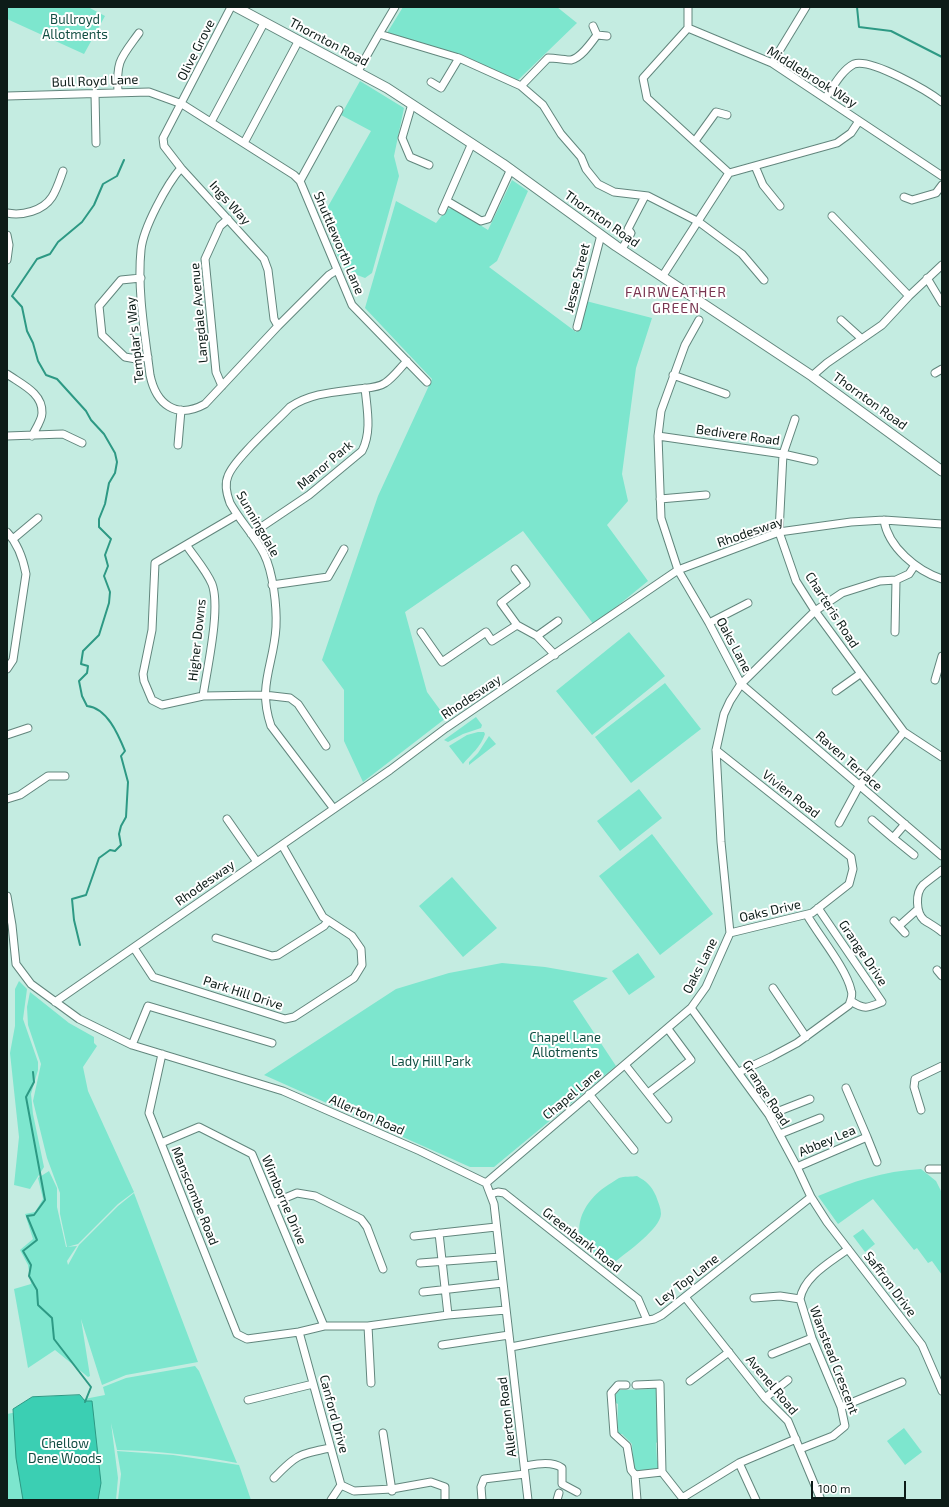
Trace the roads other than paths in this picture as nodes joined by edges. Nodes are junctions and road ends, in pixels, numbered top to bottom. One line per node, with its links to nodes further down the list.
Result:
1 (231, 7): 24 (street, Olive Grove)
2 (236, 7): 6 (main road, Thornton Road)
3 (395, 7): 10 (street)
4 (688, 7): 8 (street)
5 (806, 7): 15 (street)
6 (264, 23): 13 (main road, Thornton Road); 29 (street)
7 (593, 26): 11 (street)
8 (688, 28): 15 (street, Middlebrook Way); 30 (street)
9 (139, 33): 19 (street)
10 (379, 34): 14 (street); 16 (street)
11 (596, 35): 12 (street); 18 (street)
12 (607, 36)
13 (299, 40): 16 (main road, Thornton Road); 32 (street)
14 (459, 58): 17 (street); 18 (street)
15 (772, 63): 22 (street, Middlebrook Way)
16 (358, 71): 25 (main road, Thornton Road)
17 (431, 82)
18 (521, 86): 43 (street)
19 (118, 92): 20 (street, Bull Royd Lane); 24 (street, Bull Royd Lane)
20 (95, 93): 21 (street, Bull Royd Lane); 31 (street)
21 (7, 96)
22 (826, 98): 23 (street); 28 (street, Middlebrook Way)
23 (942, 102)
24 (182, 104): 29 (street, Shuttleworth Lane); 36 (street, Ings Way)
25 (412, 104): 33 (main road, Thornton Road); 34 (street)
26 (339, 110): 41 (street, Shuttleworth Lane)
27 (728, 115): 30 (street)
28 (859, 121): 35 (street); 40 (street, Middlebrook Way)
29 (211, 122): 32 (street, Shuttleworth Lane)
30 (695, 141): 39 (street)
31 (96, 143)
32 (244, 143): 41 (street, Shuttleworth Lane)
33 (472, 143): 37 (main road, Thornton Road); 45 (street)
34 (429, 165)
35 (755, 166): 39 (street); 46 (street)
36 (181, 168): 50 (street, Ings Way); 59 (street, Templar's Way)
37 (511, 169): 45 (street); 53 (main road, Thornton Road)
38 (63, 171): 48 (street)
39 (729, 174): 51 (street)
40 (942, 176)
41 (300, 181): 57 (street, Shuttleworth Lane)
42 (942, 185): 44 (street)
43 (645, 196): 51 (street); 54 (street)
44 (904, 197)
45 (446, 201): 47 (street)
46 (780, 206)
47 (442, 211)
48 (7, 213)
49 (832, 216): 62 (street)
50 (228, 219): 66 (street, Ings Way); 77 (street, Langdale Avenue)
51 (699, 222): 58 (street); 61 (street)
52 (7, 235): 55 (street)
53 (601, 235): 54 (main road, Thornton Road); 67 (street, Jesse Street)
54 (622, 249): 58 (main road, Thornton Road)
55 (7, 260)
56 (942, 266): 60 (street)
57 (337, 270): 66 (street); 70 (street, Shuttleworth Lane)
58 (662, 277): 75 (main road, Thornton Road)
59 (141, 278): 69 (street, Templar's Way); 69 (street)
60 (928, 278): 62 (street); 63 (street)
61 (764, 280)
62 (909, 296): 68 (street)
63 (942, 303)
64 (699, 320): 74 (street, Oaks Lane)
65 (841, 320): 68 (street)
66 (278, 326): 77 (street)
67 (577, 328)
68 (862, 339): 75 (street)
69 (148, 357): 80 (street, Templar's Way)
70 (406, 360): 76 (street, Shuttleworth Lane); 78 (street, Sunningdale)
71 (942, 369): 72 (street)
72 (935, 373)
73 (7, 374): 83 (street)
74 (673, 375): 79 (street); 84 (street, Oaks Lane)
75 (812, 376): 89 (main road, Thornton Road)
76 (427, 382)
77 (222, 386): 80 (street)
78 (365, 388): 92 (street, Sunningdale); 98 (street, Manor Park)
79 (726, 394)
80 (180, 410): 86 (street)
81 (796, 419): 87 (street, Charteris Road)
82 (7, 436): 83 (street)
83 (32, 436): 85 (street)
84 (658, 436): 87 (street, Bedivere Road); 91 (street, Oaks Lane)
85 (82, 444)
86 (178, 445)
87 (782, 454): 88 (street, Bedivere Road); 97 (street, Charteris Road)
88 (814, 461)
89 (942, 470)
90 (706, 495): 91 (street)
91 (660, 499): 104 (street, Oaks Lane)
92 (237, 515): 98 (street, Sunningdale); 100 (street)
93 (38, 518): 99 (street)
94 (884, 520): 95 (street, Rhodesway); 97 (street, Rhodesway); 102 (street)
95 (942, 524)
96 (7, 532): 99 (street)
97 (779, 532): 104 (street, Rhodesway); 109 (street, Charteris Road)
98 (251, 534): 107 (street, Sunningdale)
99 (13, 539): 118 (street)
100 (187, 546): 124 (street, Higher Downs); 124 (street)
101 (344, 549): 107 (street)
102 (915, 565): 105 (street); 106 (street)
103 (515, 569): 112 (street)
104 (678, 570): 111 (street, Oaks Lane); 116 (street, Rhodesway)
105 (942, 579)
106 (896, 580): 109 (street); 114 (street)
107 (272, 585): 123 (street, Sunningdale)
108 (748, 604): 111 (street)
109 (815, 611): 119 (street, Charteris Road); 121 (street)
110 (558, 621): 115 (street)
111 (709, 623): 121 (street, Oaks Lane)
112 (517, 625): 113 (street); 115 (street)
113 (421, 632)
114 (895, 632)
115 (538, 636): 116 (street)
116 (555, 655): 134 (street, Rhodesway)
117 (942, 656): 120 (street)
118 (7, 669)
119 (860, 674): 122 (street); 126 (street, Charteris Road)
120 (936, 680)
121 (741, 684): 129 (street, Oaks Lane); 132 (street, Raven Terrace)
122 (836, 691)
123 (264, 695): 124 (street); 128 (street); 134 (street, Sunningdale)
124 (203, 696)
125 (28, 728): 127 (street)
126 (904, 732): 130 (street, Charteris Road); 132 (street)
127 (7, 735)
128 (326, 746)
129 (716, 750): 143 (street, Vivien Road); 153 (street, Oaks Lane)
130 (942, 757)
131 (65, 776): 133 (street)
132 (859, 786): 137 (street); 138 (street, Raven Terrace)
133 (7, 799)
134 (334, 809): 140 (street, Rhodesway)
135 (227, 819): 144 (street)
136 (872, 820): 139 (street)
137 (839, 824)
138 (905, 824): 139 (street); 142 (street, Raven Terrace)
139 (893, 838): 141 (street)
140 (282, 845): 144 (street, Rhodesway); 151 (street, Park Hill Drive)
141 (914, 855)
142 (942, 856)
143 (851, 857): 148 (street, Oaks Drive)
144 (257, 862): 156 (street, Rhodesway)
145 (942, 870): 149 (street)
146 (7, 896): 147 (street)
147 (8, 905): 158 (street)
148 (818, 908): 150 (street, Oaks Drive); 162 (street, Grange Drive)
149 (918, 909): 152 (street); 154 (street)
150 (807, 915): 153 (street, Oaks Drive); 162 (street, Grange Drive)
151 (328, 921): 155 (street); 156 (street, Park Hill Drive)
152 (942, 932)
153 (730, 933): 164 (street, Oaks Lane)
154 (905, 933)
155 (216, 938)
156 (134, 948): 163 (street, Rhodesway)
157 (7, 962): 158 (street)
158 (16, 964): 163 (street, Allerton Road)
159 (937, 970): 160 (street)
160 (942, 976)
161 (773, 988): 166 (street)
162 (851, 1001): 166 (street)
163 (55, 1002): 168 (street, Allerton Road)
164 (692, 1008): 165 (street, Chapel Lane); 172 (street, Grange Road)
165 (668, 1029): 170 (street, Chapel Lane); 174 (street)
166 (806, 1037): 172 (street)
167 (272, 1044): 168 (street)
168 (132, 1045): 169 (street, Allerton Road)
169 (162, 1054): 183 (street, Manscombe Road); 189 (street, Allerton Road)
170 (626, 1066): 174 (street); 175 (street, Chapel Lane)
171 (942, 1066): 177 (street)
172 (739, 1072): 178 (street, Grange Road)
173 (846, 1088): 182 (street, Abbey Lea)
174 (648, 1093): 180 (street)
175 (589, 1094): 184 (street); 189 (street, Chapel Lane)
176 (810, 1099): 178 (street)
177 (921, 1110)
178 (769, 1115): 181 (street, Grange Road)
179 (820, 1118): 181 (street)
180 (668, 1119)
181 (780, 1134): 186 (street, Grange Road)
182 (867, 1137): 185 (street, Abbey Lea); 186 (street, Abbey Lea)
183 (161, 1143): 192 (street, Wimborne Drive); 212 (street, Manscombe Road)
184 (634, 1150)
185 (877, 1162)
186 (797, 1167): 191 (street, Grange Road)
187 (930, 1169): 188 (street)
188 (942, 1169)
189 (486, 1183): 190 (street, Allerton Road)
190 (491, 1194): 193 (street, Allerton Road); 209 (street, Greenbank Road)
191 (811, 1197): 196 (street, Saffron Drive); 204 (street, Ley Top Lane)
192 (273, 1203): 200 (street); 210 (street, Wimborne Drive)
193 (496, 1227): 194 (street); 197 (street, Allerton Road)
194 (439, 1233): 195 (street); 198 (street)
195 (414, 1236)
196 (848, 1249): 206 (street, Wanstead Crescent); 219 (street, Saffron Drive)
197 (500, 1257): 198 (street); 201 (street, Allerton Road)
198 (442, 1262): 199 (street); 202 (street)
199 (420, 1263)
200 (383, 1269)
201 (503, 1283): 202 (street); 207 (street, Allerton Road)
202 (445, 1289): 203 (street); 208 (street)
203 (423, 1292)
204 (685, 1297): 209 (street, Ley Top Lane); 217 (street, Avenel Road)
205 (754, 1298): 206 (street)
206 (800, 1299): 214 (street, Wanstead Crescent)
207 (506, 1310): 208 (street); 213 (street, Allerton Road)
208 (448, 1315): 211 (street)
209 (647, 1320): 216 (street, Ley Top Lane)
210 (324, 1326): 211 (street); 212 (street)
211 (368, 1326): 223 (street)
212 (299, 1332): 224 (street, Canford Drive)
213 (509, 1335): 215 (street); 216 (street, Allerton Road)
214 (812, 1338): 218 (street); 230 (street, Wanstead Crescent)
215 (442, 1346)
216 (511, 1347): 236 (street, Allerton Road)
217 (729, 1352): 221 (street); 228 (street, Avenel Road)
218 (772, 1354)
219 (940, 1379): 227 (street, Saffron Drive)
220 (788, 1380): 228 (street)
221 (690, 1381)
222 (902, 1382): 230 (street)
223 (371, 1383)
224 (313, 1384): 229 (street); 233 (street, Canford Drive)
225 (626, 1385): 239 (street)
226 (636, 1385): 237 (street)
227 (942, 1391)
228 (765, 1398): 232 (street, Avenel Road)
229 (248, 1400)
230 (842, 1407): 234 (street, Wanstead Crescent)
231 (383, 1433): 242 (street)
232 (796, 1439): 234 (street, Avenel Road); 235 (street)
233 (330, 1448): 240 (street); 241 (street, Canford Drive)
234 (800, 1449): 251 (street, Avenel Road)
235 (739, 1463): 244 (street); 250 (street)
236 (525, 1466): 238 (street, Allerton Road); 243 (street)
237 (662, 1472): 239 (street); 244 (street)
238 (525, 1474): 247 (street); 248 (street, Allerton Road)
239 (635, 1475): 249 (street)
240 (274, 1478)
241 (341, 1485): 242 (street); 245 (street)
242 (392, 1490): 246 (street)
243 (578, 1492)
244 (683, 1499)
245 (330, 1500)
246 (444, 1500)
247 (482, 1500)
248 (528, 1500)
249 (637, 1500)
250 (756, 1500)
251 (821, 1500)

